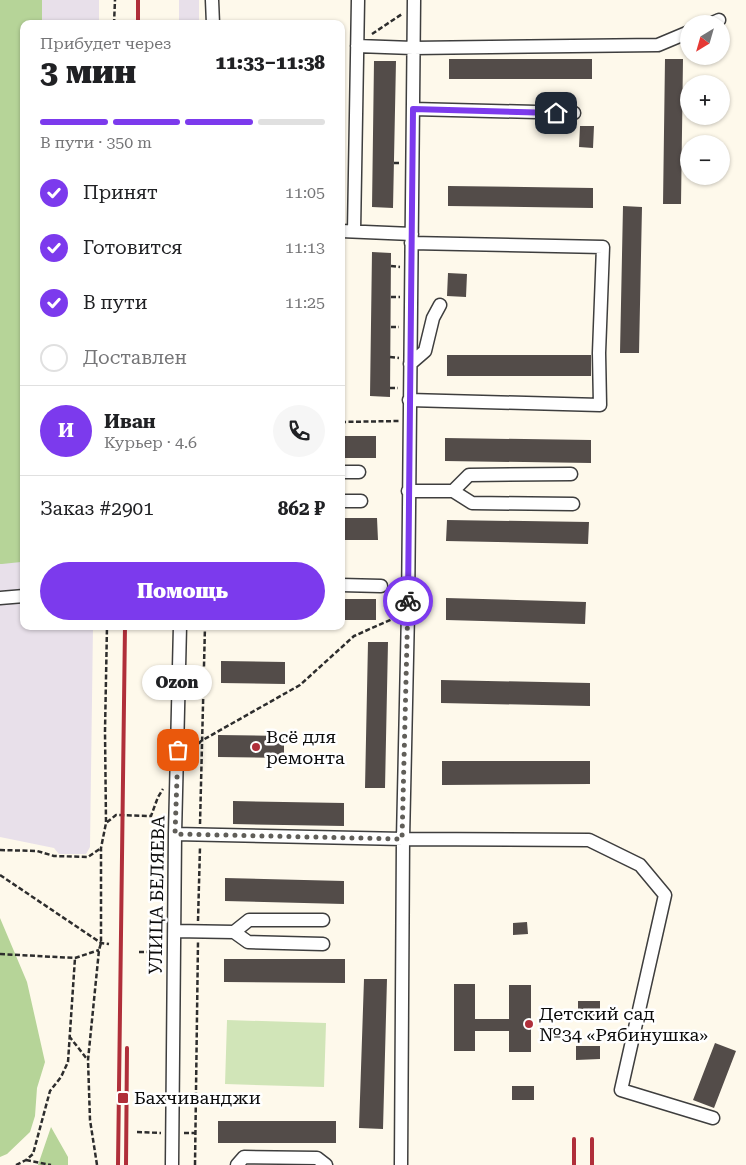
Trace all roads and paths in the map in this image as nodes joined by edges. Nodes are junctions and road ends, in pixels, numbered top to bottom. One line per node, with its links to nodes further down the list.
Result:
1 (115, 0): 5 (path)
2 (212, 0): 6 (street)
3 (358, 0): 8 (street)
4 (414, 4): 8 (path); 9 (street)
5 (114, 20)
6 (213, 20)
7 (680, 36): 9 (street)
8 (357, 42): 9 (street); 12 (street)
9 (413, 48): 10 (street)
10 (413, 109): 11 (street); 13 (street)
11 (574, 113)
12 (348, 231): 13 (street)
13 (412, 238): 15 (street); 16 (street)
14 (440, 305): 15 (street)
15 (410, 364): 16 (street)
16 (409, 400): 18 (street)
17 (345, 422): 18 (path)
18 (409, 422): 22 (street)
19 (345, 472): 20 (street)
20 (359, 472)
21 (571, 474): 23 (street)
22 (408, 491): 23 (street); 31 (street)
23 (453, 492): 26 (street)
24 (345, 501): 25 (street)
25 (361, 501)
26 (572, 504)
27 (345, 585): 28 (street)
28 (381, 586)
29 (20, 596): 30 (street)
30 (0, 598)
31 (408, 612): 35 (path); 40 (street)
32 (107, 630): 37 (path)
33 (180, 630): 36 (street, УЛИЦА БЕЛЯЕВА)
34 (205, 630): 35 (path)
35 (201, 741): 36 (path); 39 (path)
36 (177, 767): 37 (path); 38 (street, УЛИЦА БЕЛЯЕВА)
37 (106, 823): 41 (path)
38 (175, 834): 39 (street); 45 (street, УЛИЦА БЕЛЯЕВА)
39 (200, 835): 40 (street); 46 (path)
40 (402, 839): 58 (street); 69 (street)
41 (101, 848): 42 (path); 48 (path)
42 (0, 850)
43 (0, 875): 48 (path)
44 (323, 920): 47 (street)
45 (175, 931): 46 (street); 65 (street, УЛИЦА БЕЛЯЕВА)
46 (198, 931): 47 (street); 66 (path)
47 (234, 932): 50 (street)
48 (101, 943): 49 (path); 51 (path)
49 (109, 944)
50 (324, 944)
51 (99, 950): 55 (path); 57 (path)
52 (139, 952): 53 (path)
53 (147, 952)
54 (0, 954): 55 (path)
55 (75, 958): 56 (path)
56 (69, 1036): 57 (path); 61 (path)
57 (88, 1060): 64 (path)
58 (713, 1118)
59 (137, 1132): 60 (path)
60 (146, 1133)
61 (26, 1160): 62 (path); 63 (path)
62 (16, 1165)
63 (51, 1165)
64 (97, 1165)
65 (172, 1165)
66 (195, 1165)
67 (237, 1165): 68 (street)
68 (326, 1165)
69 (401, 1165)

